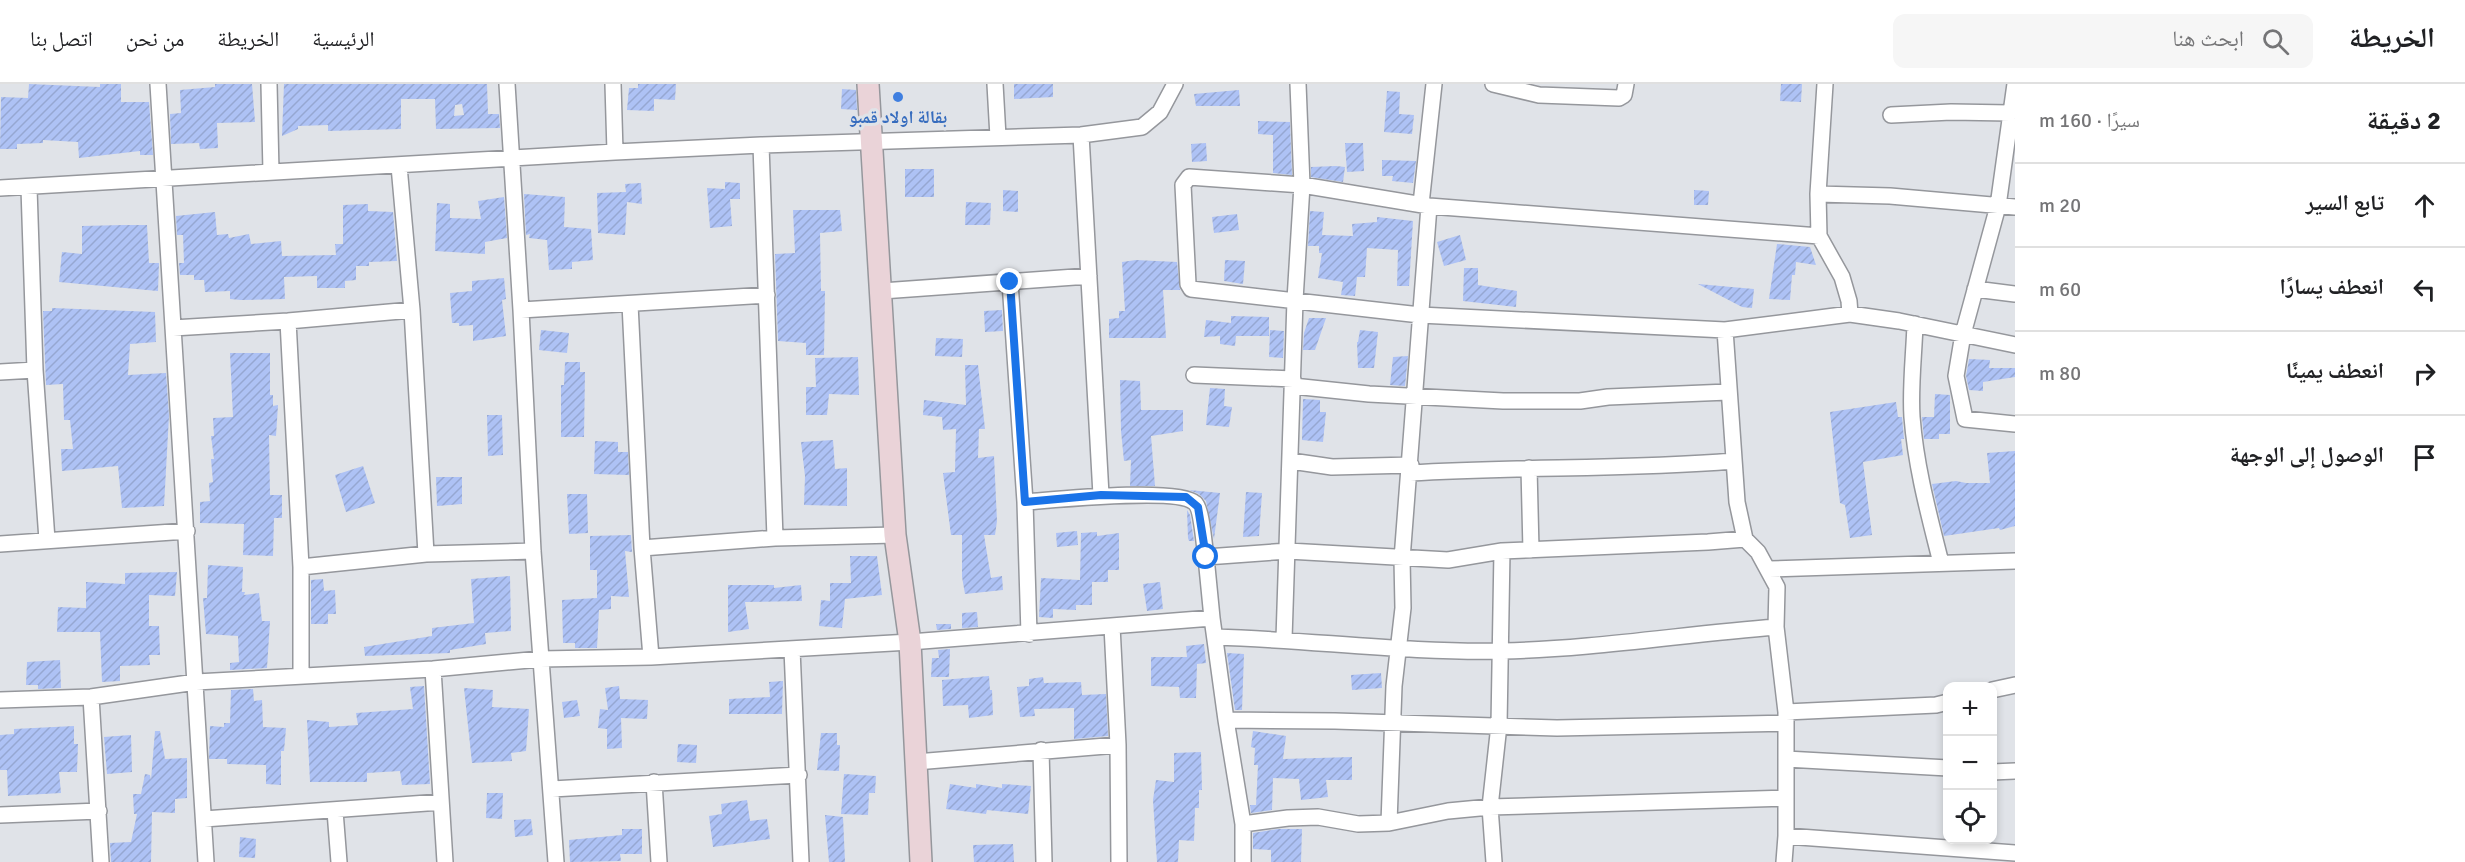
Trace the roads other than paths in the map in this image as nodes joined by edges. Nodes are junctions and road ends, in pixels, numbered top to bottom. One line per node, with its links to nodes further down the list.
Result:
1 (158, 84): 24 (street)
2 (269, 84): 23 (street)
3 (507, 84): 21 (street)
4 (613, 84): 20 (street)
5 (868, 84): 18 (street)
6 (995, 84): 17 (street)
7 (1174, 84): 16 (street)
8 (1298, 84): 25 (street)
9 (1434, 84): 29 (street)
10 (1493, 84): 11 (street)
11 (1626, 84)
12 (1825, 84): 28 (street)
13 (2015, 84): 14 (street)
14 (2010, 113): 15 (street); 30 (street)
15 (1891, 115)
16 (1082, 135): 17 (street); 33 (street)
17 (998, 136): 18 (street)
18 (871, 142): 19 (street); 36 (street)
19 (761, 145): 20 (street); 38 (street)
20 (615, 152): 21 (street)
21 (512, 157): 22 (street); 42 (street)
22 (399, 166): 23 (street); 41 (street)
23 (270, 172): 24 (street)
24 (163, 178): 27 (street); 47 (street)
25 (1302, 185): 29 (street); 39 (street); 39 (street)
26 (0, 188): 27 (street)
27 (29, 188): 51 (street)
28 (1818, 194): 30 (street); 32 (street)
29 (1425, 205): 32 (street); 44 (street)
30 (1998, 206): 31 (street); 35 (street)
31 (2015, 207)
32 (1820, 236): 43 (street)
33 (1089, 276): 34 (street); 62 (street)
34 (1010, 282): 36 (street); 63 (street)
35 (1975, 289): 37 (street); 49 (street)
36 (882, 291): 65 (street)
37 (2015, 294)
38 (767, 295): 40 (street); 66 (street)
39 (1295, 300): 44 (street); 54 (street)
40 (630, 304): 42 (street); 70 (street)
41 (412, 310): 45 (street); 75 (street)
42 (521, 310): 72 (street)
43 (1850, 314): 46 (street); 48 (street)
44 (1420, 315): 48 (street); 56 (street)
45 (288, 321): 47 (street); 80 (street)
46 (1915, 324): 49 (street); 79 (street)
47 (173, 328): 64 (street)
48 (1725, 330): 55 (street)
49 (1963, 334): 50 (street); 57 (street)
50 (2015, 345)
51 (35, 370): 52 (street); 68 (street)
52 (0, 372)
53 (1194, 375): 54 (street)
54 (1293, 383): 56 (street); 58 (street)
55 (1728, 392): 56 (street); 59 (street)
56 (1415, 395): 61 (street)
57 (2015, 424)
58 (1291, 460): 61 (street); 73 (street)
59 (1733, 461): 60 (street); 67 (street)
60 (1529, 468): 61 (street); 71 (street)
61 (1410, 469): 77 (street)
62 (1101, 495): 63 (street); 76 (street)
63 (1025, 502): 85 (street)
64 (187, 531): 68 (street); 96 (street)
65 (895, 535): 66 (street); 88 (street)
66 (776, 538): 70 (street)
67 (1745, 538): 71 (street); 81 (street)
68 (47, 540): 69 (street)
69 (0, 544)
70 (642, 548): 92 (street)
71 (1531, 550): 74 (street)
72 (533, 551): 75 (street); 93 (street)
73 (1288, 551): 76 (street); 77 (street); 87 (street)
74 (1502, 551): 77 (street); 91 (street)
75 (426, 554): 80 (street)
76 (1206, 557): 82 (street)
77 (1402, 559): 89 (street)
78 (2015, 561): 79 (street)
79 (1941, 563): 81 (street)
80 (301, 567): 95 (street)
81 (1769, 570): 84 (street)
82 (1212, 618): 83 (street); 86 (street)
83 (1112, 626): 85 (street); 106 (street)
84 (1776, 627): 91 (street); 102 (street)
85 (1029, 634): 88 (street)
86 (1216, 637): 87 (street); 103 (street)
87 (1284, 639): 89 (street)
88 (910, 642): 90 (street); 109 (street)
89 (1400, 648): 91 (street); 104 (street)
90 (792, 649): 92 (street); 113 (street)
91 (1500, 651): 105 (street)
92 (651, 657): 93 (street)
93 (540, 659): 94 (street); 115 (street)
94 (433, 669): 95 (street); 117 (street)
95 (301, 676): 96 (street)
96 (196, 682): 99 (street); 122 (street)
97 (2015, 685): 98 (street)
98 (1997, 689)
99 (91, 697): 100 (street); 119 (street)
100 (0, 700)
101 (1943, 703): 102 (street)
102 (1786, 717): 105 (street); 108 (street)
103 (1226, 720): 104 (street); 124 (street)
104 (1392, 723): 105 (street); 123 (street)
105 (1499, 725): 118 (street)
106 (1118, 745): 107 (street); 136 (street)
107 (1041, 750): 109 (street); 135 (street)
108 (1786, 759): 110 (street); 116 (street)
109 (916, 762): 134 (street)
110 (1943, 768)
111 (2015, 771): 112 (street)
112 (1997, 772)
113 (799, 775): 114 (street); 133 (street)
114 (654, 782): 115 (street); 132 (street)
115 (552, 789): 131 (street)
116 (1786, 798): 118 (street); 125 (street)
117 (441, 802): 120 (street); 130 (street)
118 (1490, 807): 123 (street); 138 (street)
119 (99, 811): 121 (street); 127 (street)
120 (335, 811): 122 (street); 129 (street)
121 (0, 815)
122 (204, 819): 128 (street)
123 (1389, 823): 124 (street)
124 (1243, 824): 137 (street)
125 (1786, 836): 126 (street); 139 (street)
126 (2015, 853)
127 (101, 862)
128 (206, 862)
129 (339, 862)
130 (445, 862)
131 (556, 862)
132 (659, 862)
133 (801, 862)
134 (921, 862)
135 (1044, 862)
136 (1119, 862)
137 (1243, 862)
138 (1494, 862)
139 (1784, 862)

